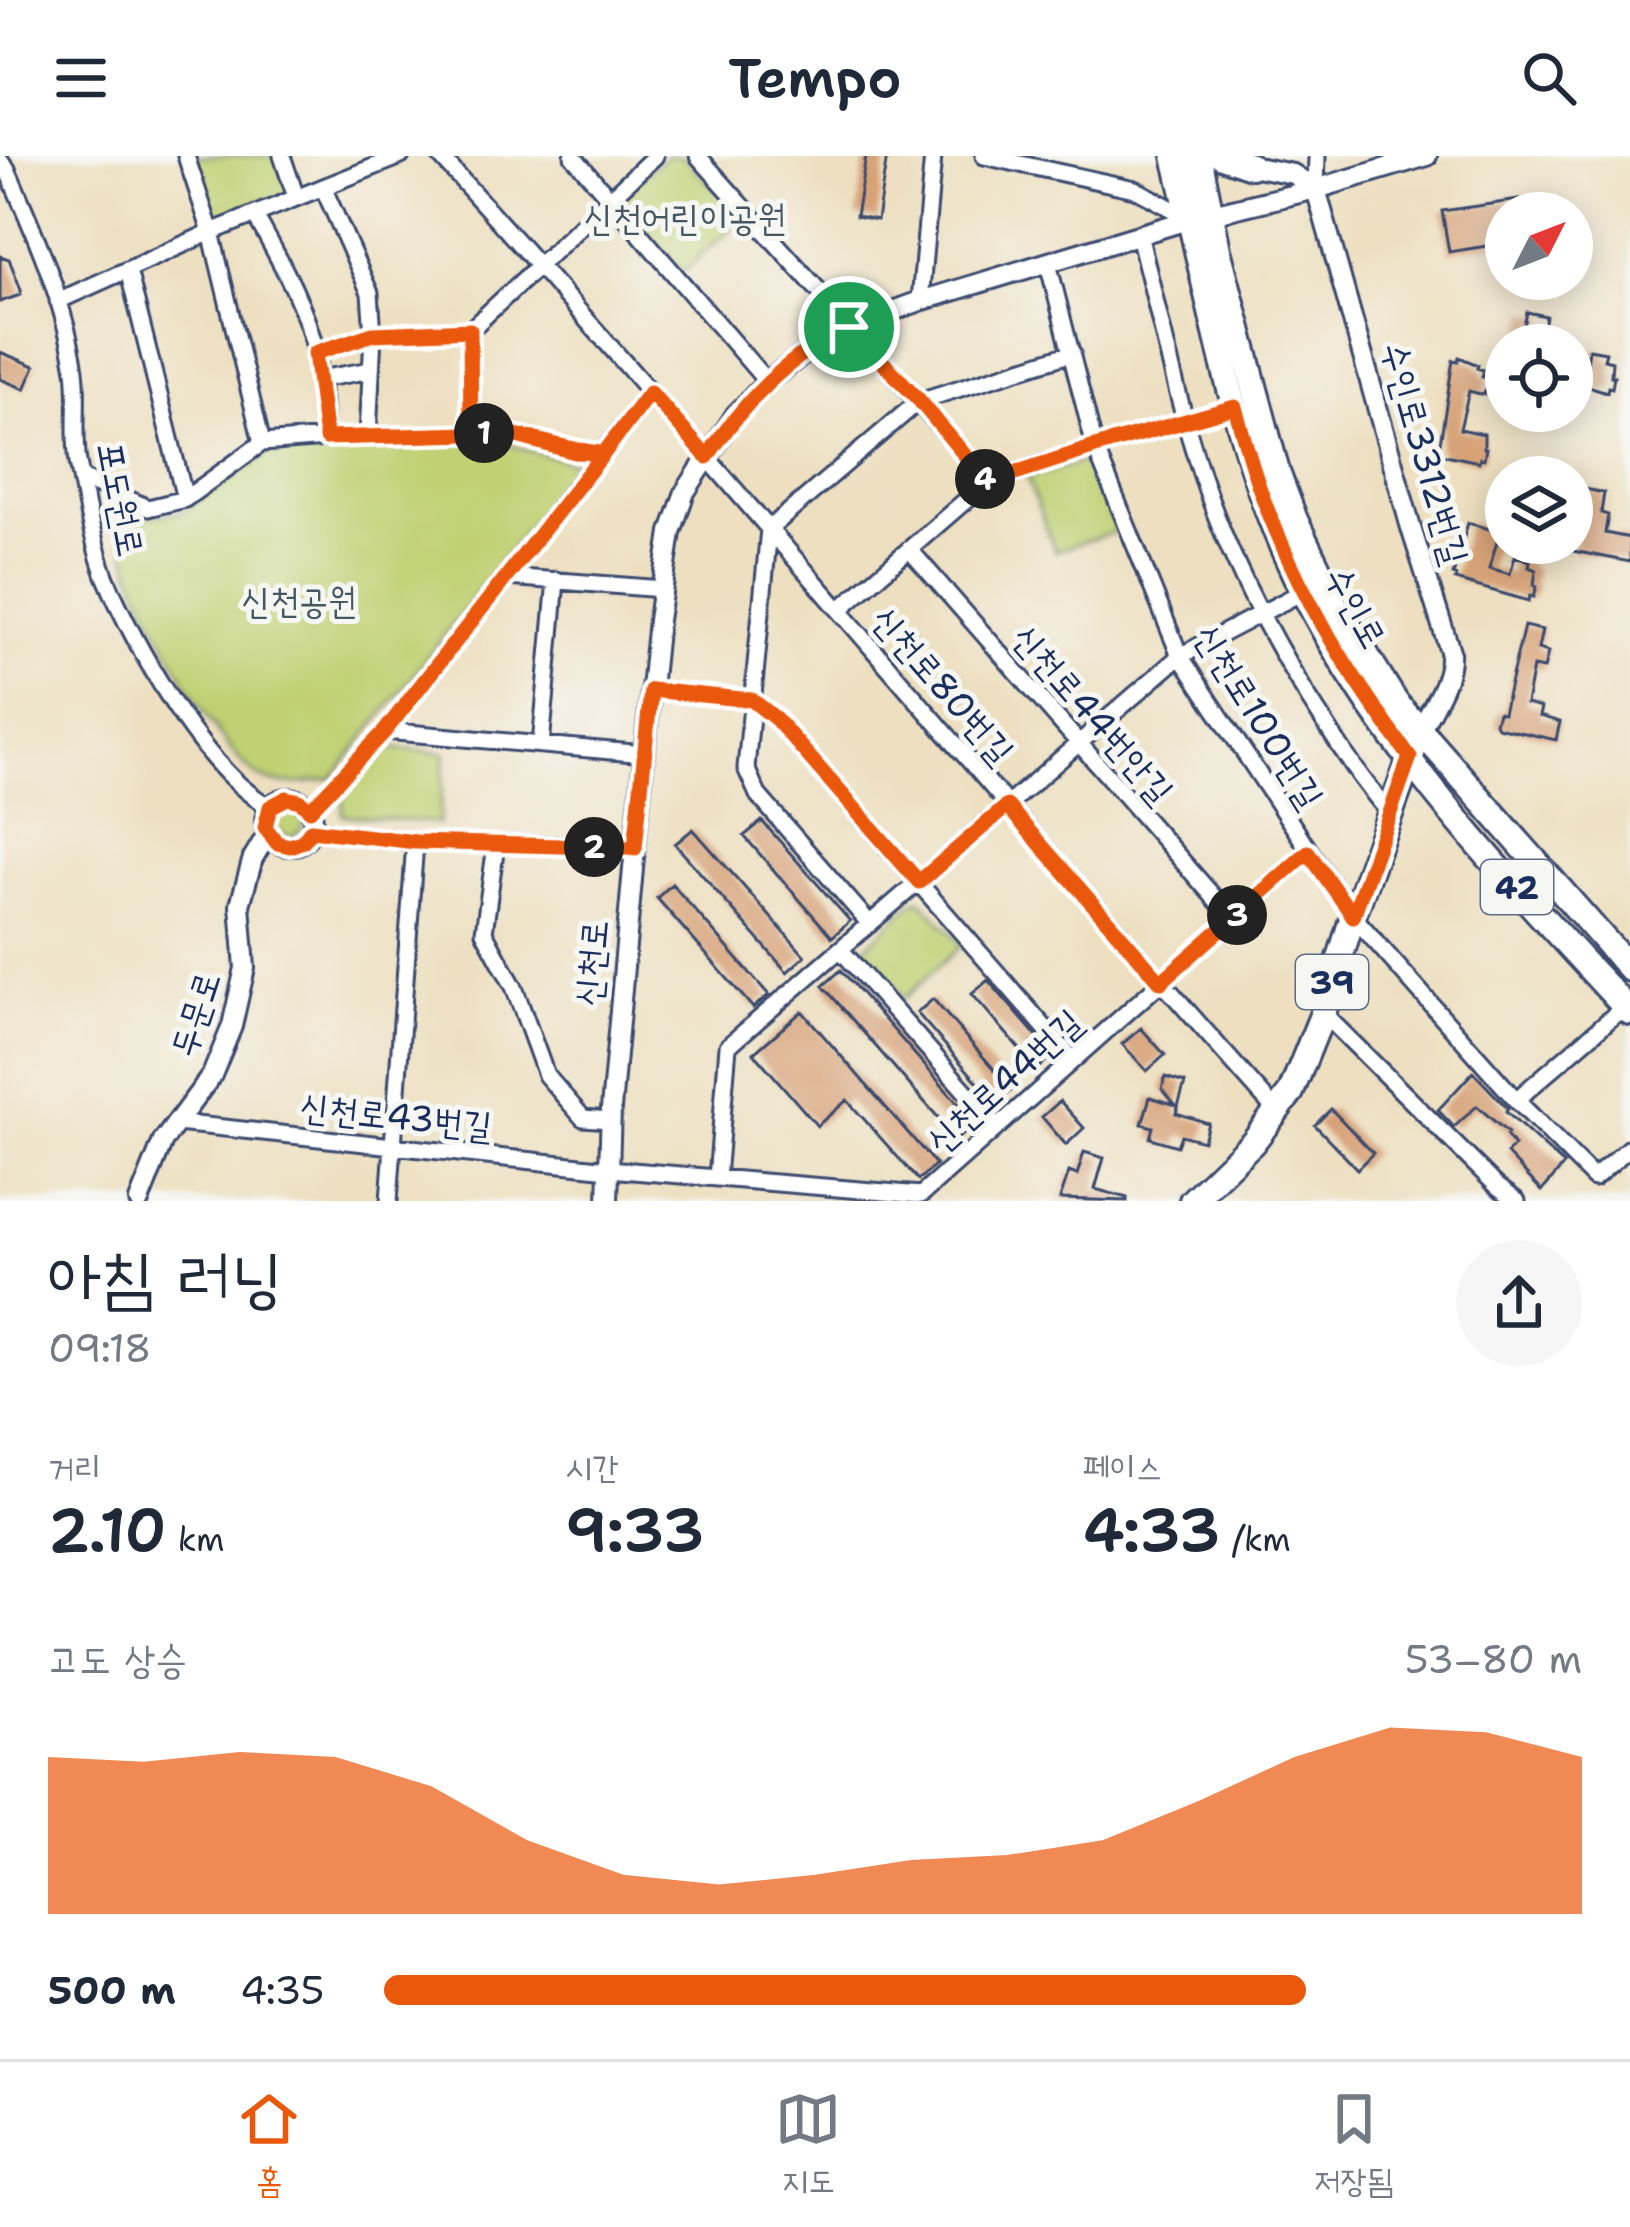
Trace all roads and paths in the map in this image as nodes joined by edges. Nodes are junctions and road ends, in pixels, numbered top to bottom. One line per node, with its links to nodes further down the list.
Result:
1 (186, 156): 23 (street)
2 (282, 156): 19 (street)
3 (401, 156): 17 (street)
4 (440, 156): 26 (street, 신천로80번길)
5 (573, 156): 20 (street)
6 (655, 156): 20 (street)
7 (698, 156): 30 (street)
8 (933, 156): 29 (street)
9 (984, 156): 22 (street)
10 (1175, 156): 22 (main road, 수인로)
11 (1199, 156): 22 (main road, 수인로)
12 (1222, 156): 16 (main road)
13 (1317, 156): 18 (street)
14 (1426, 156): 18 (street, 신천로)
15 (0, 160): 28 (street, 포도원로)
16 (1250, 161): 18 (street)
17 (323, 187): 19 (street); 32 (street)
18 (1316, 188): 22 (street, 신천로); 64 (street, 수인로3312번길)
19 (296, 197): 21 (street)
20 (610, 198): 26 (street); 37 (street)
21 (255, 215): 23 (street); 33 (street)
22 (1201, 216): 24 (street, 신천로); 40 (main road, 수인로); 64 (main road, 수인로)
23 (211, 232): 27 (street); 45 (street)
24 (1139, 235): 25 (street, 신천로); 41 (street)
25 (1048, 263): 29 (street, 신천로); 34 (street, 신천로100번길)
26 (539, 265): 31 (street); 38 (street, 신천로80번길)
27 (128, 270): 28 (street); 51 (street)
28 (58, 301): 49 (street, 포도원로)
29 (920, 301): 30 (street, 신천로)
30 (849, 327): 37 (street, 신천로); 39 (street)
31 (470, 330): 32 (street); 42 (street)
32 (373, 334): 33 (street); 35 (street)
33 (315, 353): 36 (street)
34 (1072, 353): 39 (street); 46 (street, 신천로100번길)
35 (371, 370): 36 (street); 43 (street)
36 (320, 379): 44 (street)
37 (767, 382): 48 (street, 신천로)
38 (650, 392): 47 (street); 48 (street, 신천로80번길)
39 (919, 400): 50 (street); 52 (street)
40 (1235, 407): 41 (street); 57 (main road, 수인로)
41 (1187, 421): 46 (street); 59 (street)
42 (471, 432): 43 (street); 47 (street)
43 (368, 436): 44 (street)
44 (326, 438): 45 (street)
45 (262, 442): 51 (street)
46 (1095, 447): 50 (street); 60 (street, 신천로100번길)
47 (604, 453): 54 (street)
48 (707, 457): 52 (street, 신천로80번길); 56 (street, 신천로)
49 (82, 478): 51 (street); 70 (street, 포도원로)
50 (987, 482): 53 (street)
51 (185, 499)
52 (769, 529): 58 (street, 신천로80번길); 62 (street)
53 (909, 549): 58 (street); 65 (street, 신천로44번안길)
54 (507, 577): 55 (street); 63 (street)
55 (556, 580): 56 (street); 66 (street)
56 (663, 589): 61 (street, 신천로)
57 (1304, 591): 59 (street); 68 (main road, 수인로)
58 (839, 610): 69 (street, 신천로80번길)
59 (1261, 613): 60 (street); 71 (street)
60 (1180, 656): 65 (street); 77 (street, 신천로100번길)
61 (651, 690): 62 (street); 67 (street, 신천로)
62 (752, 700): 78 (street); 81 (street)
63 (385, 731): 66 (street); 72 (street)
64 (1420, 731): 68 (main road, 39); 83 (main road, 수인로 / 42)
65 (1079, 743): 69 (street); 80 (street, 신천로44번안길)
66 (541, 745): 67 (street)
67 (645, 754): 76 (street, 신천로)
68 (1410, 757): 71 (main road, 39); 85 (main road, 수인로 / 42)
69 (1007, 806): 78 (street); 84 (street, 신천로80번길)
70 (270, 807): 72 (street); 73 (street)
71 (1390, 813): 79 (main road, 39)
72 (310, 820): 73 (street); 74 (street)
73 (268, 833): 91 (street, 두문로)
74 (416, 842): 75 (street); 93 (street)
75 (496, 845): 76 (street); 90 (street)
76 (635, 848): 90 (street, 신천로)
77 (1308, 852): 79 (street, 신천로100번길); 80 (street, 신천로44번길)
78 (919, 882): 81 (street); 87 (street)
79 (1353, 916): 86 (main road, 39); 88 (street, 신천로100번길)
80 (1233, 919): 84 (street, 신천로44번길)
81 (870, 924): 82 (street)
82 (840, 949): 92 (street); 96 (street)
83 (1630, 969)
84 (1161, 982): 87 (street, 신천로44번길); 89 (street, 신천로80번길)
85 (1627, 1009): 88 (street)
86 (1323, 1013): 89 (main road, 39); 102 (street)
87 (1073, 1060): 92 (street, 신천로44번길)
88 (1516, 1100): 94 (street, 신천로100번길)
89 (1278, 1113): 101 (main road, 39)
90 (610, 1120): 95 (street, 신천로)
91 (177, 1123): 93 (street, 신천로43번길); 98 (street, 두문로)
92 (998, 1127): 97 (street, 신천로44번길)
93 (393, 1146): 95 (street, 신천로43번길); 99 (street)
94 (1630, 1147)
95 (609, 1168): 96 (street, 신천로44번길); 100 (street, 신천로)
96 (716, 1178): 97 (street, 신천로44번길)
97 (920, 1198)
98 (139, 1201)
99 (389, 1201)
100 (608, 1201)
101 (1192, 1201)
102 (1517, 1201)

